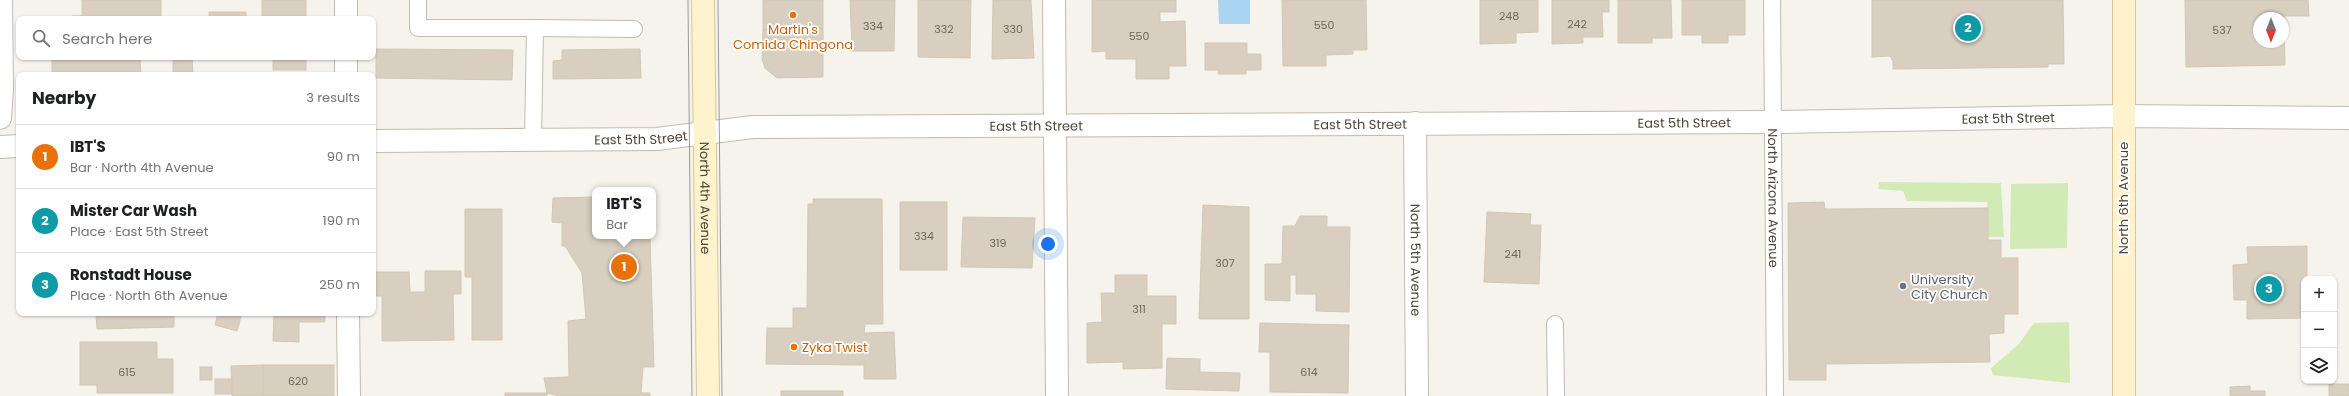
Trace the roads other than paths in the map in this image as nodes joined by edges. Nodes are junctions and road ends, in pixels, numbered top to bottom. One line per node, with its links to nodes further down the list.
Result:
1 (1, 0): 14 (street)
2 (346, 0): 8 (street)
3 (418, 0): 9 (lane)
4 (703, 0): 19 (street, North 4th Avenue)
5 (1054, 0): 18 (street)
6 (1772, 0): 16 (lane, North Arizona Avenue)
7 (2124, 0): 13 (street, North 6th Avenue)
8 (346, 16)
9 (535, 28): 10 (lane); 20 (lane)
10 (634, 29)
11 (346, 60): 12 (street)
12 (346, 72)
13 (2122, 116): 15 (street, East 5th Street); 16 (street, East 5th Street); 32 (street, North 6th Avenue)
14 (0, 118)
15 (2349, 118)
16 (1773, 122): 17 (street, East 5th Street); 31 (lane, North Arizona Avenue)
17 (1415, 123): 18 (street, East 5th Street); 29 (street, North 5th Avenue)
18 (1056, 126): 19 (street, East 5th Street); 28 (street)
19 (703, 132): 20 (street, East 5th Street); 27 (street, North 4th Avenue)
20 (533, 140): 21 (street, East 5th Street)
21 (376, 141)
22 (16, 146): 23 (street)
23 (0, 147)
24 (348, 316): 26 (street)
25 (1555, 324): 30 (lane)
26 (349, 396)
27 (708, 396)
28 (1057, 396)
29 (1417, 396)
30 (1556, 396)
31 (1775, 396)
32 (2124, 396)

